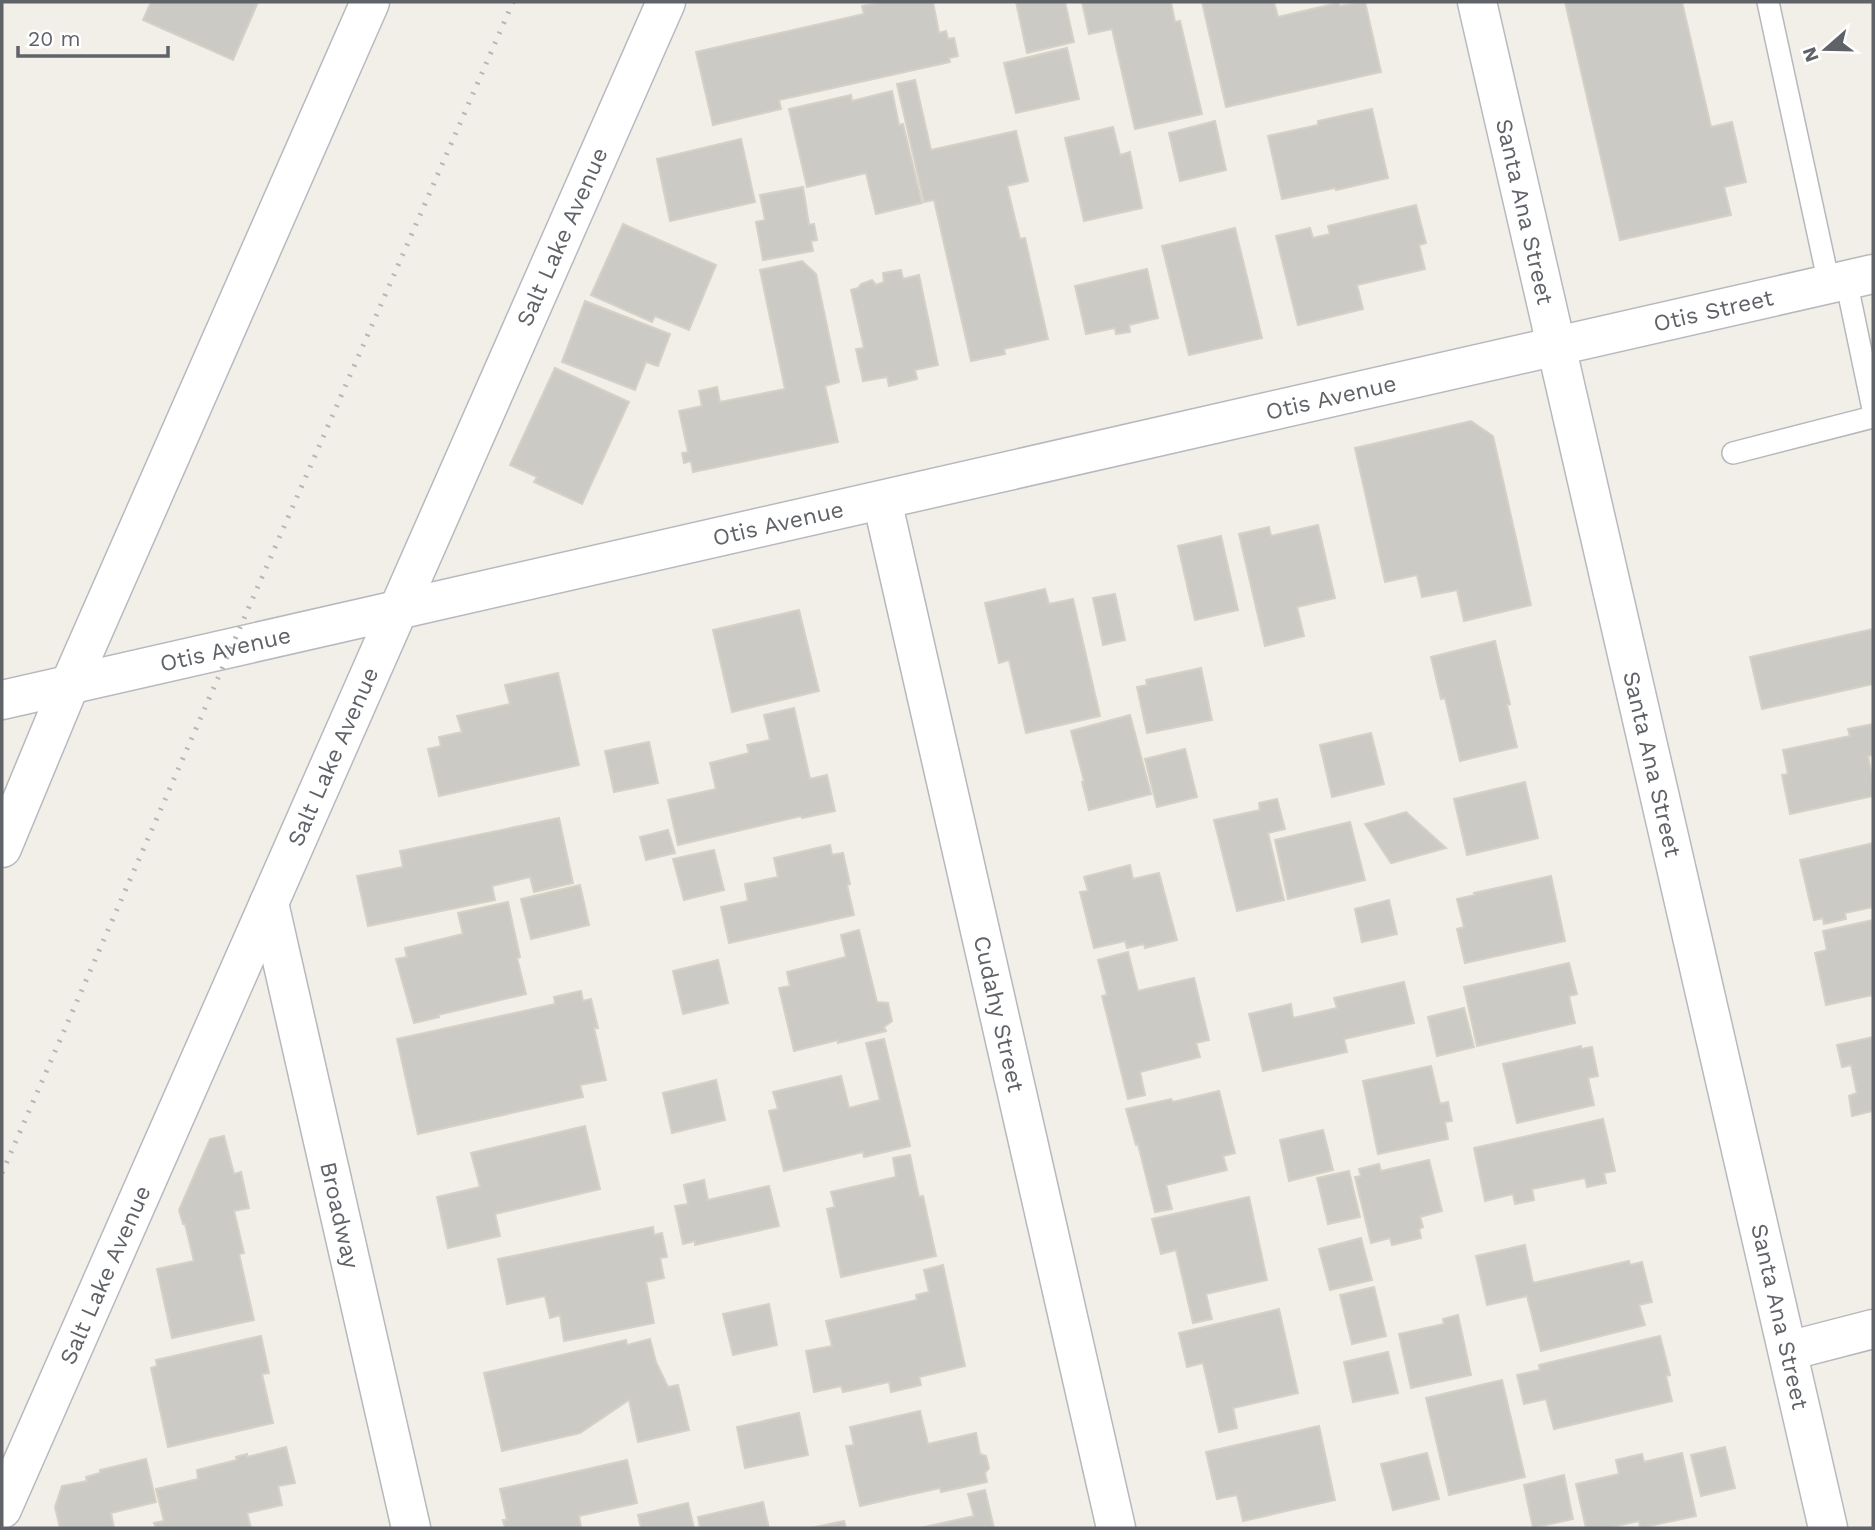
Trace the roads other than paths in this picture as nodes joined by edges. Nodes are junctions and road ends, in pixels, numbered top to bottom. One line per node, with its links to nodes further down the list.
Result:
1 (370, 2): 12 (street)
2 (666, 2): 11 (street, Salt Lake Avenue)
3 (1477, 2): 6 (street, Santa Ana Street)
4 (1768, 2): 5 (lane)
5 (1849, 279): 6 (street, Otis Street); 7 (lane)
6 (1555, 347): 10 (street, Otis Avenue); 17 (street, Santa Ana Street)
7 (1873, 409)
8 (1873, 417): 9 (lane)
9 (1732, 453)
10 (882, 500): 11 (street, Otis Avenue); 20 (street, Cudahy Street)
11 (396, 610): 12 (street, Otis Avenue); 15 (street, Salt Lake Avenue)
12 (70, 684): 13 (street, Otis Avenue); 14 (street)
13 (2, 700)
14 (2, 848)
15 (269, 903): 18 (street, Salt Lake Avenue); 19 (street, Broadway)
16 (1873, 1329): 17 (street)
17 (1788, 1351): 21 (street, Santa Ana Street)
18 (2, 1510)
19 (411, 1528)
20 (1116, 1528)
21 (1828, 1528)

